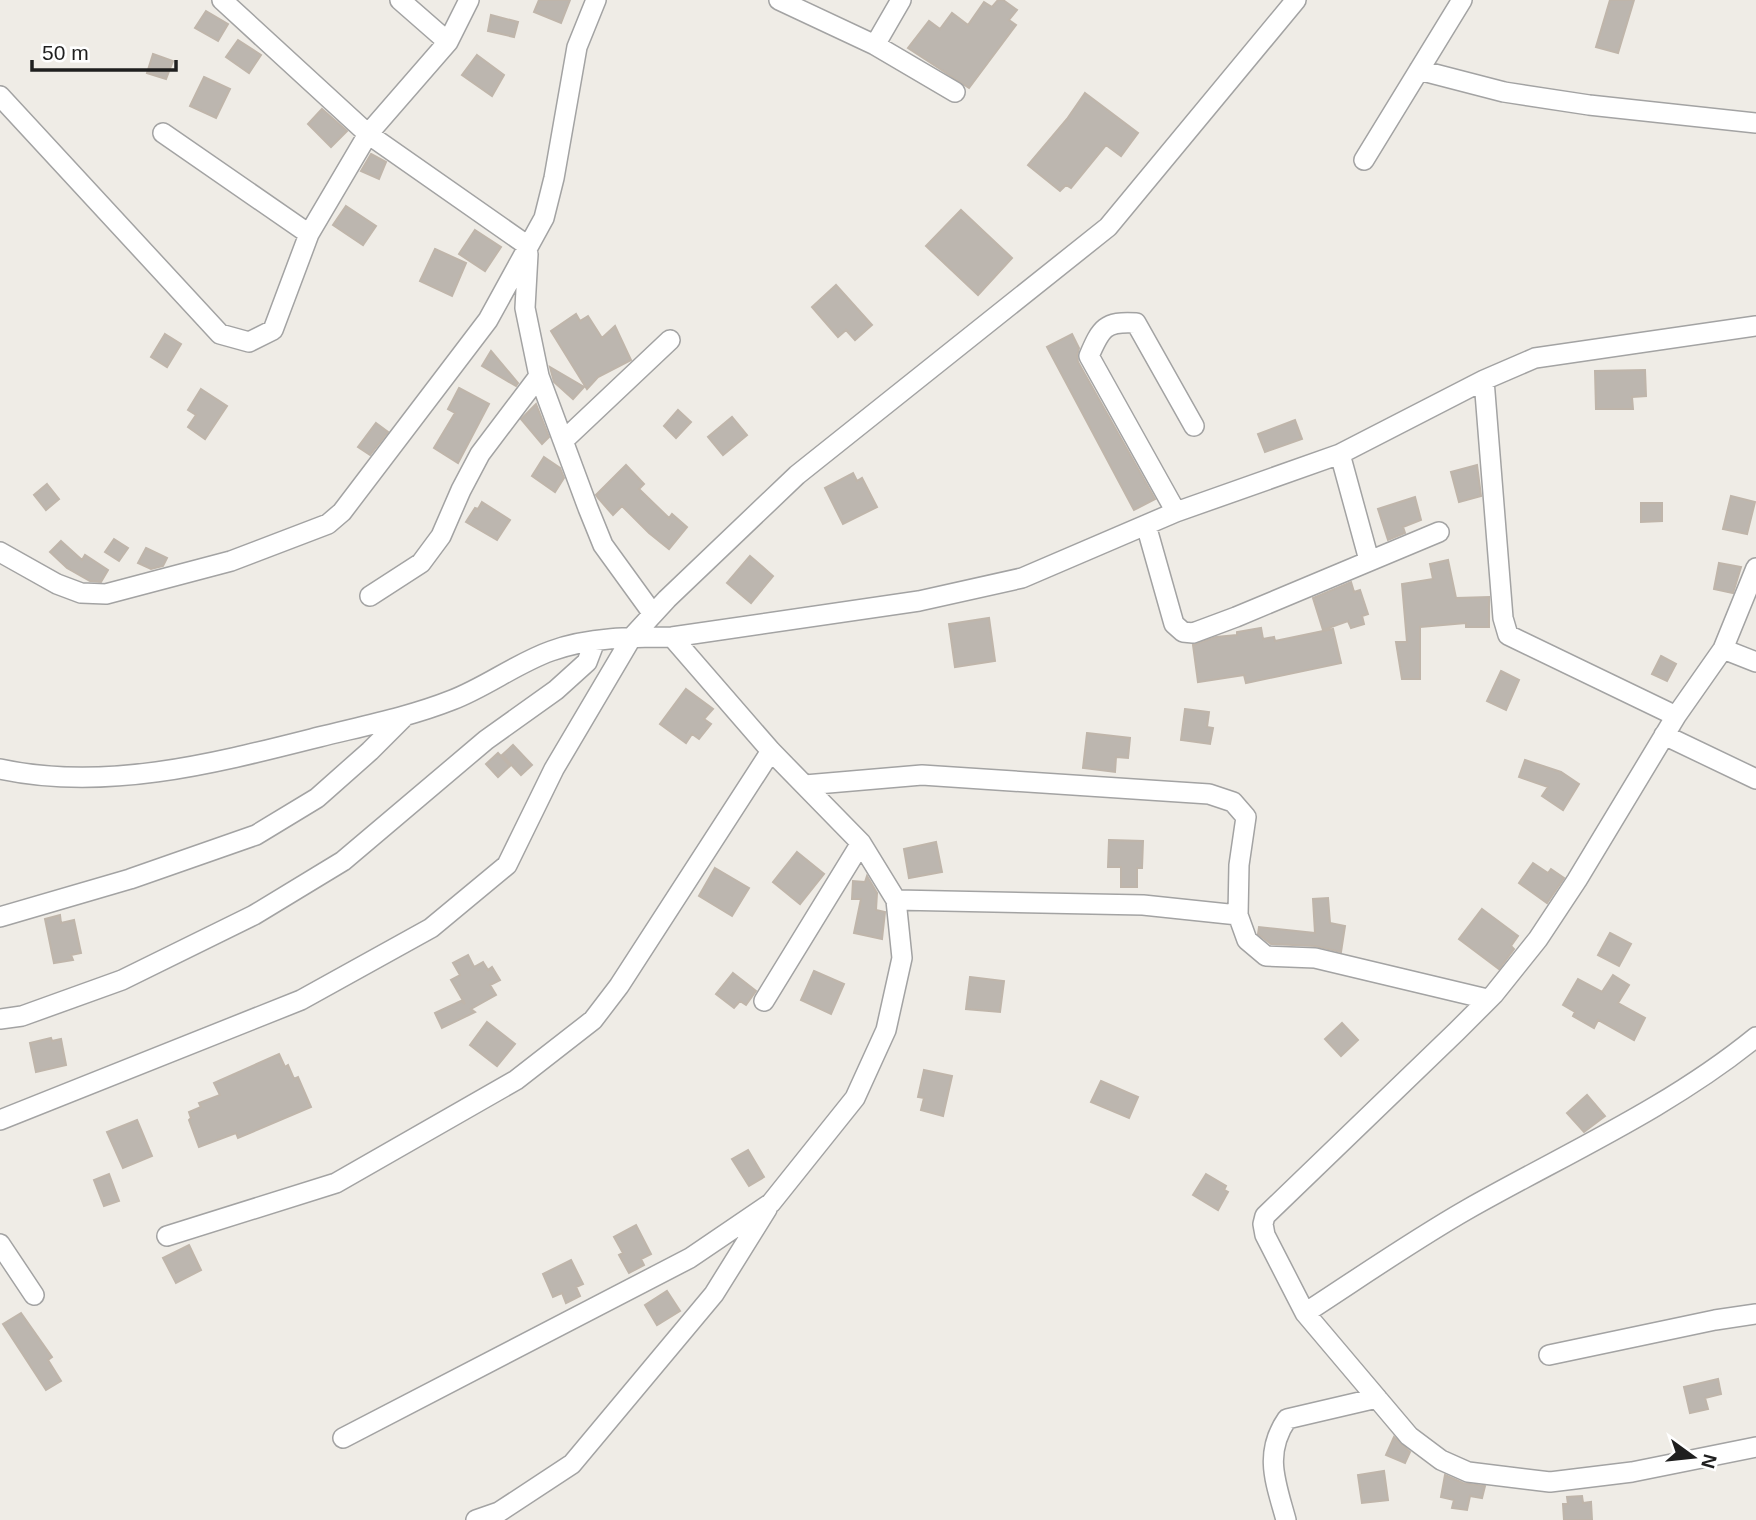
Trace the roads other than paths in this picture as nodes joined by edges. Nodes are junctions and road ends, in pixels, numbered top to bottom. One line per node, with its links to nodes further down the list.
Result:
1 (222, 0): 16 (street)
2 (400, 0): 9 (street)
3 (469, 0): 9 (street)
4 (596, 0): 19 (street)
5 (779, 0): 10 (street)
6 (901, 0): 10 (street)
7 (1296, 0): 34 (street)
8 (1462, 0): 11 (street)
9 (448, 42): 16 (street)
10 (874, 45): 12 (street)
11 (1419, 70): 14 (street); 17 (street)
12 (956, 92)
13 (0, 96): 18 (street)
14 (1756, 123)
15 (163, 132): 18 (street)
16 (368, 134): 18 (street); 19 (street)
17 (1364, 160)
18 (309, 234)
19 (528, 246): 22 (street); 30 (street)
20 (1756, 326): 23 (street)
21 (670, 340): 25 (street)
22 (539, 376): 25 (street); 33 (street)
23 (1484, 380): 26 (street); 41 (street)
24 (1194, 426): 27 (street)
25 (563, 441): 34 (street)
26 (1340, 454): 27 (street); 31 (street)
27 (1177, 512): 28 (street)
28 (1146, 525): 31 (street); 36 (street)
29 (1439, 532): 31 (street)
30 (0, 552)
31 (1368, 560)
32 (1756, 568): 38 (street)
33 (370, 596)
34 (653, 614): 35 (street)
35 (632, 637): 36 (street); 37 (street); 55 (street)
36 (672, 637): 43 (street)
37 (595, 641): 40 (street); 53 (street)
38 (1723, 649): 39 (street); 41 (street)
39 (1756, 662)
40 (404, 716): 44 (street); 50 (street)
41 (1676, 716): 42 (street)
42 (1664, 734): 45 (street); 51 (street)
43 (771, 751): 46 (street); 57 (street)
44 (0, 769)
45 (1756, 779)
46 (805, 785): 47 (street); 49 (street)
47 (861, 843): 48 (street); 52 (street)
48 (896, 900): 49 (street); 56 (street)
49 (1238, 915): 51 (street)
50 (0, 917)
51 (1488, 999): 60 (street)
52 (764, 1001)
53 (0, 1019)
54 (1756, 1037): 60 (street)
55 (0, 1120)
56 (771, 1203): 64 (street); 66 (street)
57 (167, 1236)
58 (0, 1244): 59 (street)
59 (34, 1295)
60 (1305, 1312): 63 (street)
61 (1756, 1314): 62 (street)
62 (1549, 1356)
63 (1377, 1398): 65 (street); 67 (street)
64 (343, 1438)
65 (1756, 1447)
66 (476, 1520)
67 (1286, 1520)

